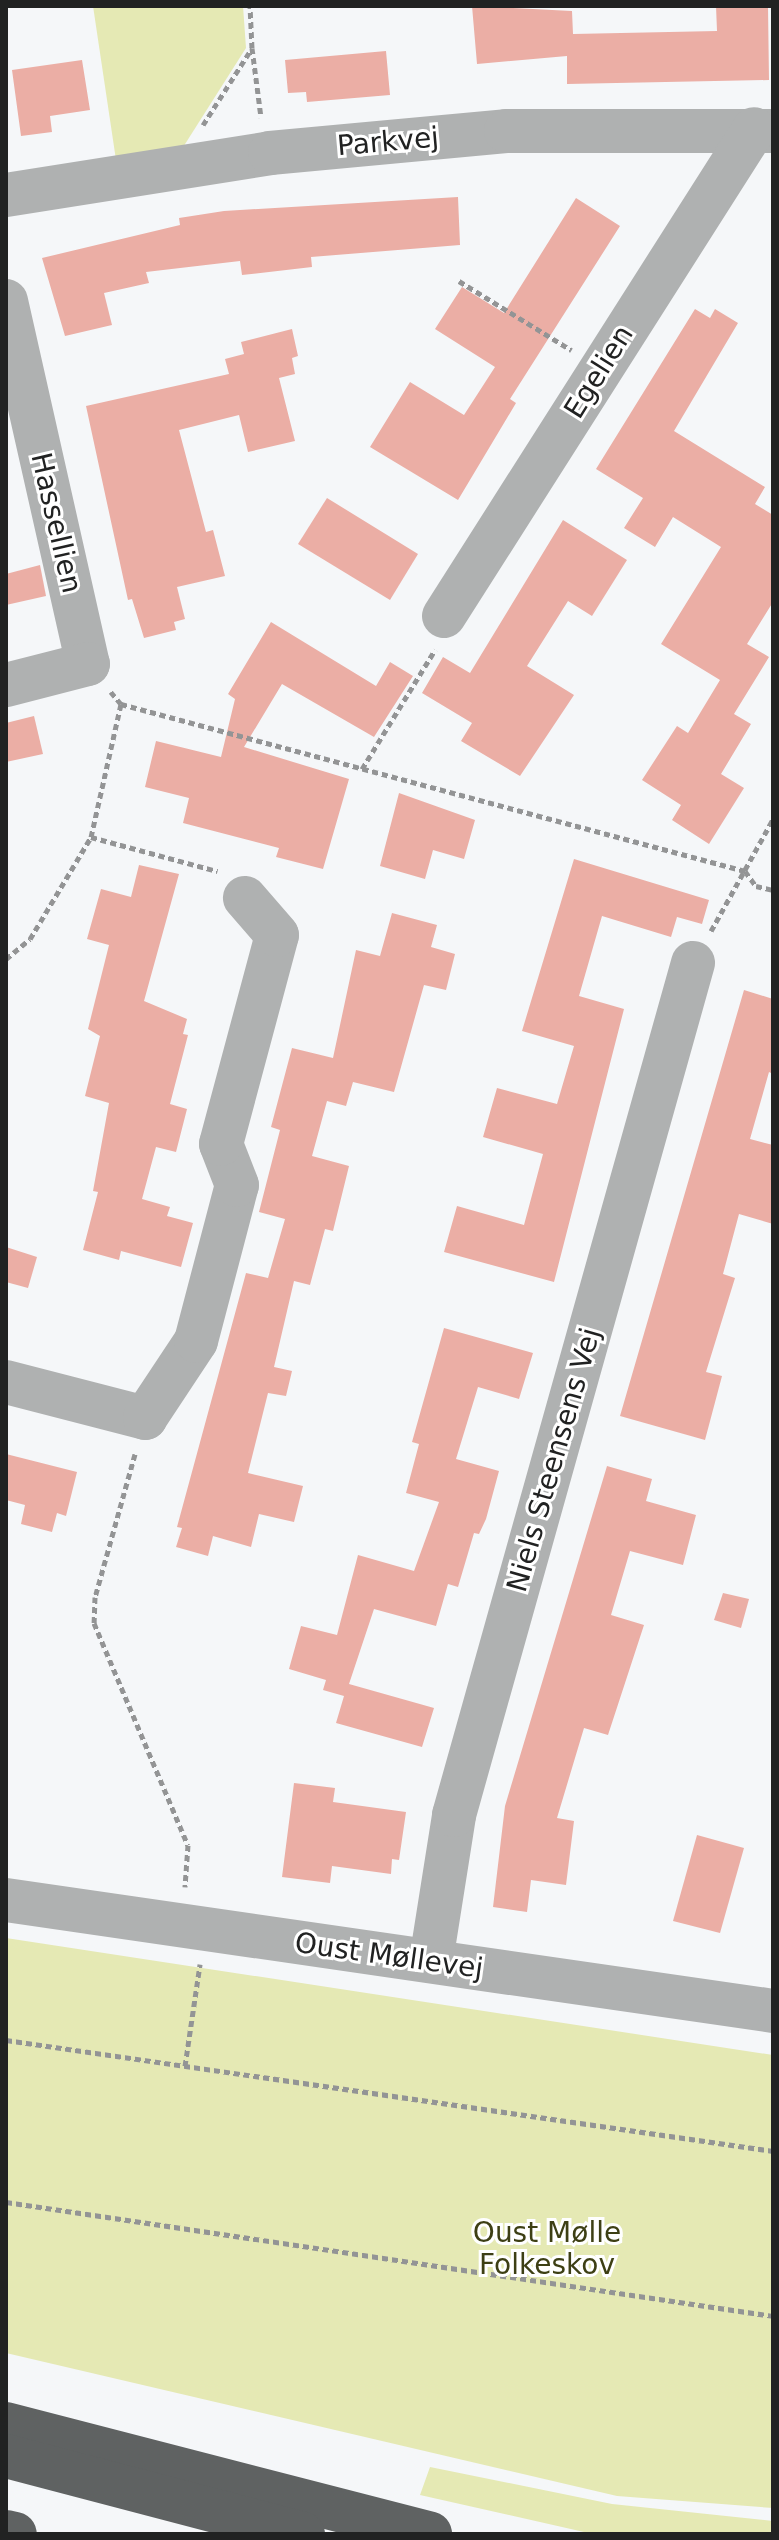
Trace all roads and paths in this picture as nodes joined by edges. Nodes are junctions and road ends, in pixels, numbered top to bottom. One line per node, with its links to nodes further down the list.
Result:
1 (250, 6): 2 (path)
2 (252, 48): 3 (path); 5 (path)
3 (258, 104)
4 (763, 130): 5 (street, Parkvej); 9 (street, Egelien)
5 (175, 170): 6 (street, Parkvej)
6 (6, 195)
7 (459, 281): 9 (path)
8 (6, 301): 11 (street, Hassellien)
9 (601, 368): 10 (street, Egelien)
10 (444, 616): 14 (path)
11 (88, 664): 12 (street); 13 (path)
12 (6, 685)
13 (121, 704): 14 (path); 16 (path)
14 (362, 769): 17 (path)
15 (773, 819): 17 (path)
16 (91, 837): 19 (path); 20 (path)
17 (745, 871): 18 (path); 21 (path)
18 (773, 890)
19 (245, 898): 23 (street)
20 (6, 959)
21 (693, 963): 26 (street, Niels Steensens Vej)
22 (6, 1382): 23 (street)
23 (145, 1418): 25 (path)
24 (6, 1900): 25 (street, Oust Møllevej)
25 (190, 1928): 26 (street, Oust Møllevej); 29 (path)
26 (431, 1961): 27 (street, Oust Møllevej)
27 (773, 2011)
28 (6, 2040): 29 (path)
29 (185, 2066): 30 (path)
30 (773, 2151)
31 (6, 2202): 32 (path)
32 (773, 2316)
33 (6, 2424): 38 (highway)
34 (6, 2456): 37 (highway)
35 (6, 2532): 36 (highway)
36 (15, 2534)
37 (303, 2534)
38 (430, 2534)

